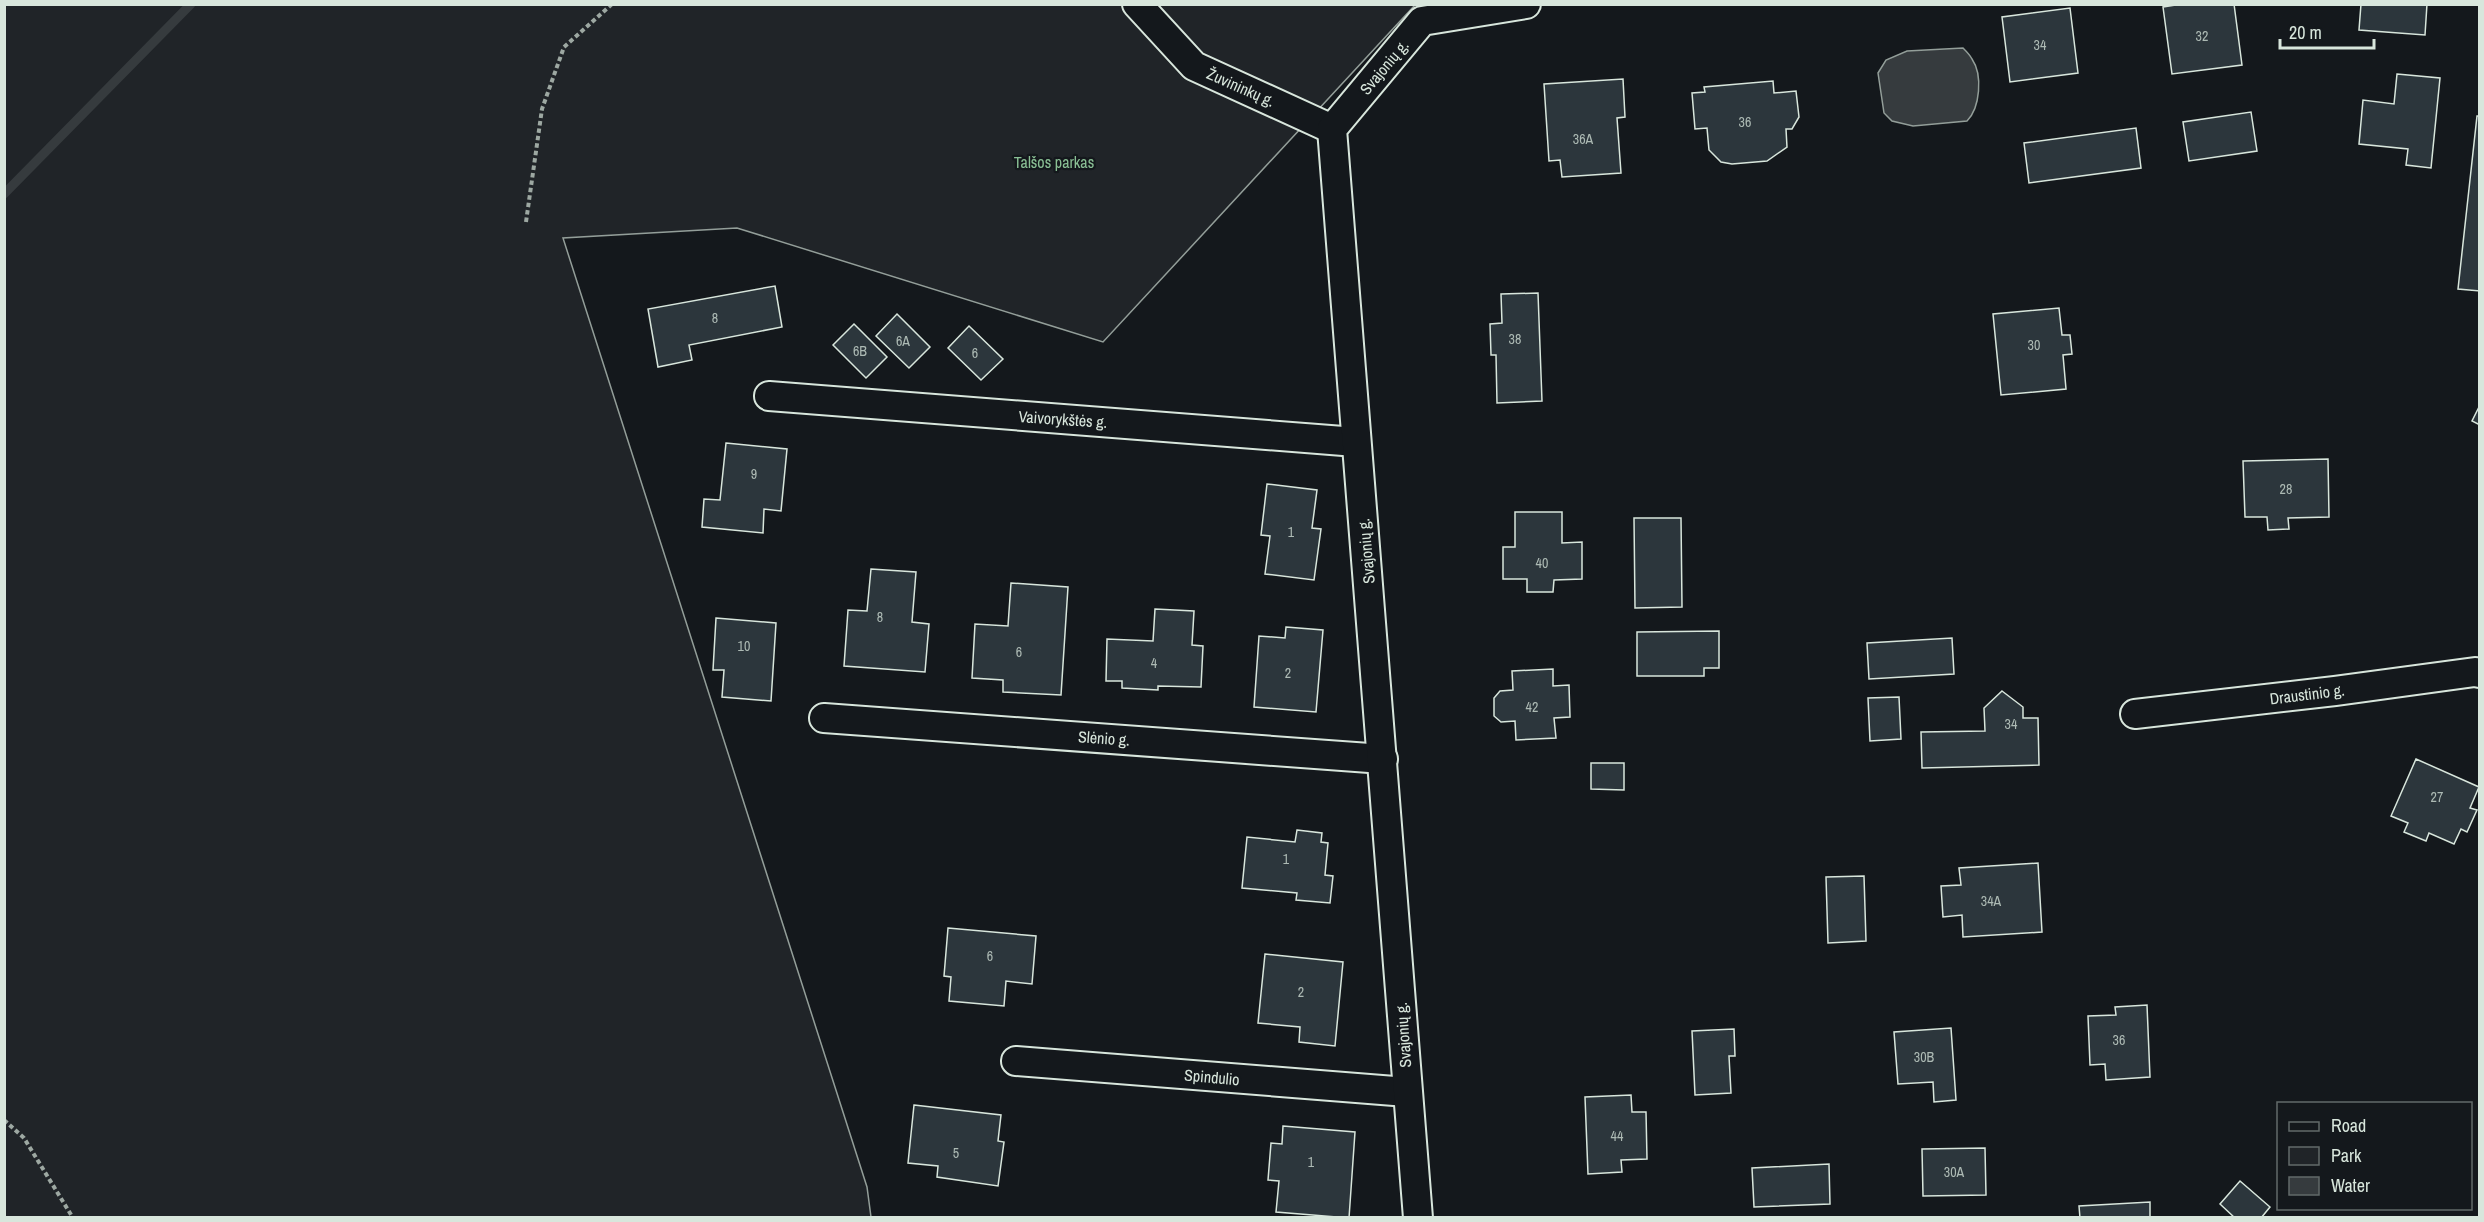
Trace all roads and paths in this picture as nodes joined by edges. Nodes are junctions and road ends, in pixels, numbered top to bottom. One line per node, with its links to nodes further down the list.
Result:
1 (612, 4): 5 (path)
2 (1137, 4): 4 (street, Žuvininkų g.)
3 (1526, 4): 4 (street, Svajonių g.)
4 (1332, 129): 7 (street, Svajonių g.)
5 (526, 222)
6 (769, 396): 7 (street, Vaivorykštės g.)
7 (1356, 442): 11 (street, Svajonių g.)
8 (2480, 673): 9 (street, Draustinio g.)
9 (2134, 714)
10 (824, 718): 11 (street, Slėnio g.)
11 (1383, 759): 13 (street, Svajonių g.)
12 (1016, 1061): 13 (street, Spindulio)
13 (1407, 1092): 16 (street, Svajonių g.)
14 (4, 1120): 15 (path)
15 (73, 1218)
16 (1418, 1218)

